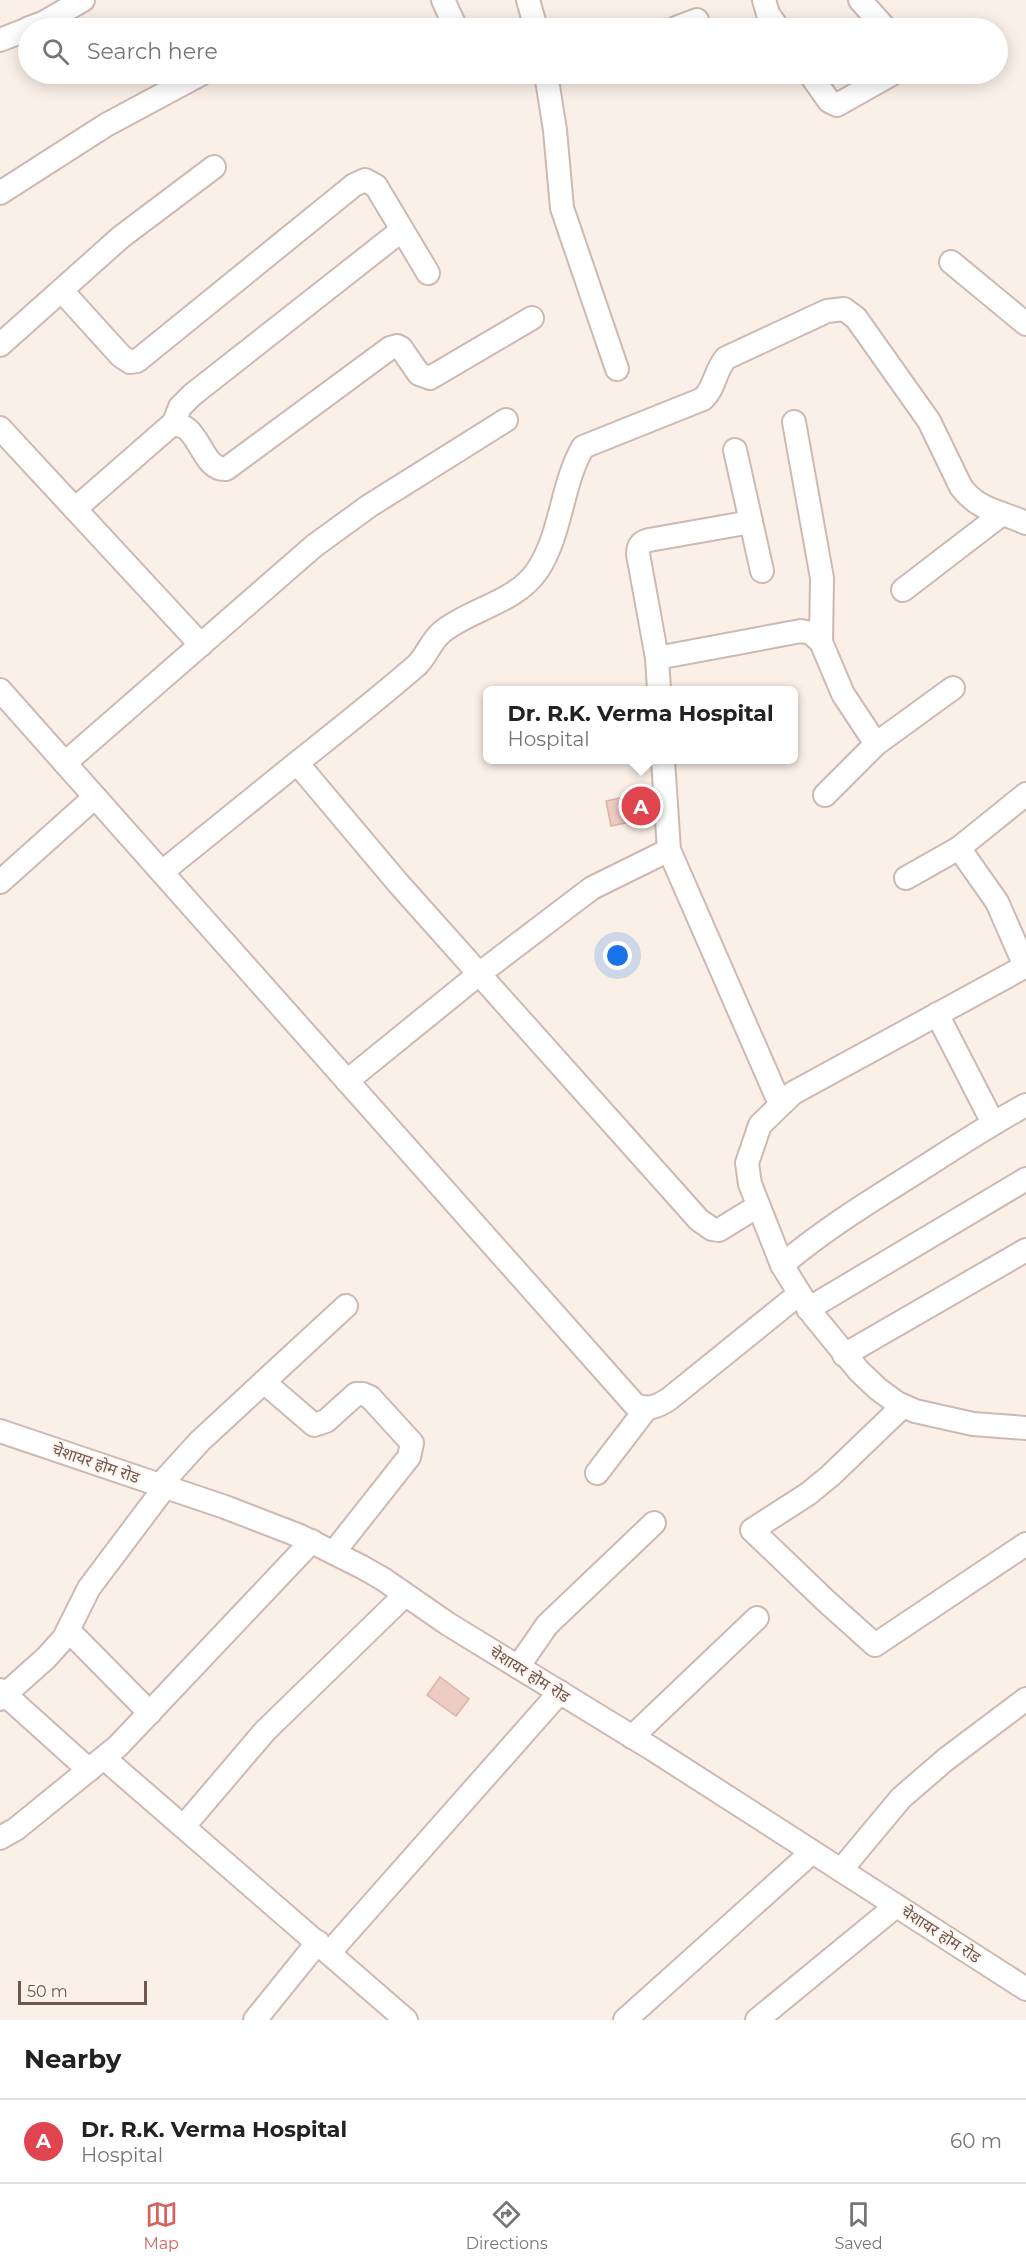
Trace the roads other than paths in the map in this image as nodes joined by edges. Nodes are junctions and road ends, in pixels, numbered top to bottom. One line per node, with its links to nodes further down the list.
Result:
1 (83, 0): 6 (street)
2 (443, 0): 7 (street)
3 (528, 0): 8 (street)
4 (764, 0): 9 (street)
5 (860, 0): 10 (street)
6 (52, 18)
7 (451, 18)
8 (533, 18)
9 (771, 18)
10 (876, 18)
11 (18, 33): 12 (street)
12 (0, 40)
13 (182, 84): 18 (street)
14 (553, 84): 26 (street)
15 (817, 84): 16 (street)
16 (874, 84)
17 (214, 167): 22 (street)
18 (0, 193)
19 (402, 230): 21 (street); 22 (street); 29 (street)
20 (951, 262): 24 (street)
21 (428, 273)
22 (62, 291): 25 (street)
23 (532, 318): 29 (street)
24 (1026, 324)
25 (0, 345)
26 (617, 369)
27 (506, 420): 39 (street)
28 (794, 422): 38 (street)
29 (173, 425): 32 (street)
30 (0, 428): 32 (street)
31 (735, 450): 34 (street)
32 (75, 509): 39 (street)
33 (1002, 514): 35 (street); 37 (street); 46 (street)
34 (751, 522): 36 (street); 40 (street)
35 (1026, 523)
36 (762, 571)
37 (903, 590)
38 (821, 642): 40 (street); 44 (street)
39 (201, 645): 45 (street)
40 (657, 658): 41 (street)
41 (659, 686)
42 (953, 688): 44 (street)
43 (0, 690): 45 (street)
44 (876, 744): 49 (street)
45 (65, 763): 50 (street)
46 (297, 764): 53 (street); 57 (street)
47 (663, 764): 52 (street)
48 (1026, 794): 51 (street)
49 (825, 795)
50 (95, 797): 53 (street); 55 (street)
51 (960, 848): 54 (street); 56 (street)
52 (669, 850): 57 (street); 60 (street)
53 (162, 872): 59 (street)
54 (906, 878)
55 (0, 882)
56 (1026, 966): 58 (street)
57 (479, 974): 59 (street); 64 (street)
58 (937, 1014): 60 (street); 62 (street)
59 (347, 1082): 72 (street)
60 (780, 1104): 64 (street)
61 (1026, 1105): 62 (street)
62 (993, 1123): 66 (street)
63 (1026, 1179): 67 (street)
64 (758, 1206): 66 (street)
65 (1026, 1250): 69 (street)
66 (782, 1265): 67 (street)
67 (804, 1302): 69 (street); 72 (street)
68 (346, 1306): 70 (street)
69 (844, 1354): 71 (street)
70 (264, 1382): 76 (street); 80 (street)
71 (903, 1406): 73 (street); 79 (street)
72 (646, 1409): 75 (street)
73 (1026, 1428)
74 (0, 1431): 76 (street, चेशायर होम रोड)
75 (597, 1473)
76 (163, 1486): 78 (street, चेशायर होम रोड); 83 (street)
77 (654, 1522): 84 (street)
78 (312, 1541): 80 (street, चेशायर होम रोड); 88 (street)
79 (1026, 1544)
80 (334, 1552): 81 (street, चेशायर होम रोड)
81 (405, 1595): 84 (street, चेशायर होम रोड); 91 (street)
82 (758, 1618): 89 (street)
83 (68, 1630): 86 (street); 88 (street)
84 (518, 1667): 85 (street, चेशायर होम रोड)
85 (560, 1692): 89 (street, चेशायर होम रोड); 96 (street)
86 (2, 1695): 90 (street)
87 (1026, 1699): 94 (street)
88 (150, 1713): 90 (street)
89 (632, 1737): 93 (street, चेशायर होम रोड)
90 (96, 1764): 91 (street); 92 (street)
91 (184, 1826): 96 (street)
92 (0, 1838)
93 (812, 1852): 94 (street, चेशायर होम रोड); 100 (street)
94 (841, 1870): 95 (street, चेशायर होम रोड)
95 (896, 1906): 97 (street, चेशायर होम रोड); 101 (street)
96 (324, 1947): 98 (street); 99 (street)
97 (1026, 1989)
98 (255, 2020)
99 (406, 2020)
100 (625, 2020)
101 (757, 2020)

